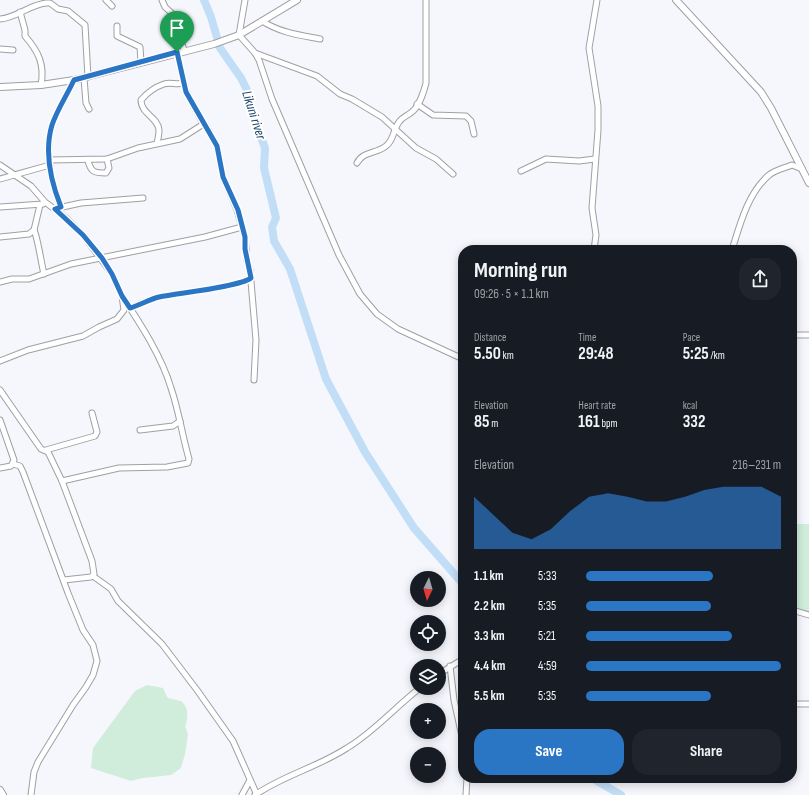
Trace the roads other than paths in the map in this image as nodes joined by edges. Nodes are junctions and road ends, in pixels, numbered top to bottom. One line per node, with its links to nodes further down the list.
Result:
1 (106, 0): 9 (street)
2 (162, 0): 18 (street)
3 (245, 0): 14 (street)
4 (296, 0): 12 (street)
5 (426, 0): 27 (street)
6 (597, 0): 34 (street)
7 (678, 1): 39 (street)
8 (47, 2): 10 (street); 22 (street)
9 (112, 6)
10 (20, 12): 11 (street); 25 (street)
11 (0, 20)
12 (262, 21): 14 (street); 15 (street)
13 (117, 26): 21 (street)
14 (239, 35): 18 (street); 20 (street)
15 (320, 39)
16 (0, 49): 17 (street)
17 (13, 50)
18 (184, 50): 19 (street)
19 (177, 52): 21 (street); 24 (street)
20 (255, 53): 30 (street); 64 (street)
21 (141, 62): 22 (street)
22 (86, 77): 23 (street); 28 (street)
23 (74, 80): 25 (street); 36 (street)
24 (183, 83): 29 (street); 32 (street)
25 (41, 85): 26 (street)
26 (0, 87)
27 (417, 104): 30 (street); 31 (street)
28 (89, 109)
29 (204, 125): 32 (street); 51 (street)
30 (395, 129): 37 (street); 42 (street)
31 (474, 134)
32 (157, 143): 33 (street)
33 (106, 159): 35 (street); 35 (street)
34 (595, 159): 40 (street); 54 (street)
35 (88, 161): 36 (street)
36 (49, 162): 41 (street); 49 (street)
37 (357, 163)
38 (0, 165): 41 (street)
39 (802, 168): 44 (street); 55 (street)
40 (521, 171)
41 (14, 174): 43 (street); 46 (street)
42 (453, 174)
43 (0, 179)
44 (809, 183)
45 (143, 198): 49 (street)
46 (46, 202): 47 (street); 50 (street)
47 (40, 205): 48 (street); 52 (street)
48 (0, 207)
49 (61, 207): 50 (street)
50 (55, 209): 56 (street)
51 (242, 227): 56 (street); 58 (street)
52 (34, 230): 53 (street); 57 (street)
53 (0, 237)
54 (595, 245)
55 (734, 245)
56 (102, 258): 57 (street); 60 (street)
57 (44, 274): 59 (street)
58 (251, 278): 61 (street); 66 (street)
59 (0, 282)
60 (122, 296): 61 (street); 65 (street)
61 (130, 308): 70 (street)
62 (797, 335): 63 (street)
63 (809, 335)
64 (458, 357)
65 (0, 361)
66 (254, 380)
67 (0, 390): 72 (street)
68 (92, 413): 72 (street)
69 (0, 420): 73 (street)
70 (180, 421): 71 (street); 75 (street)
71 (140, 430)
72 (46, 450): 75 (street)
73 (13, 464): 74 (street); 77 (street)
74 (0, 468)
75 (62, 481): 76 (street)
76 (93, 576): 77 (street); 87 (street)
77 (64, 580): 91 (street)
78 (797, 611): 79 (street)
79 (809, 615)
80 (458, 662): 81 (street)
81 (450, 666): 82 (street); 86 (street)
82 (446, 669)
83 (410, 695): 93 (street)
84 (797, 704): 85 (street)
85 (809, 704)
86 (458, 718)
87 (250, 780): 92 (street); 93 (street)
88 (467, 783): 94 (street)
89 (0, 790): 90 (street)
90 (3, 795)
91 (31, 795)
92 (242, 795)
93 (256, 795)
94 (466, 795)

